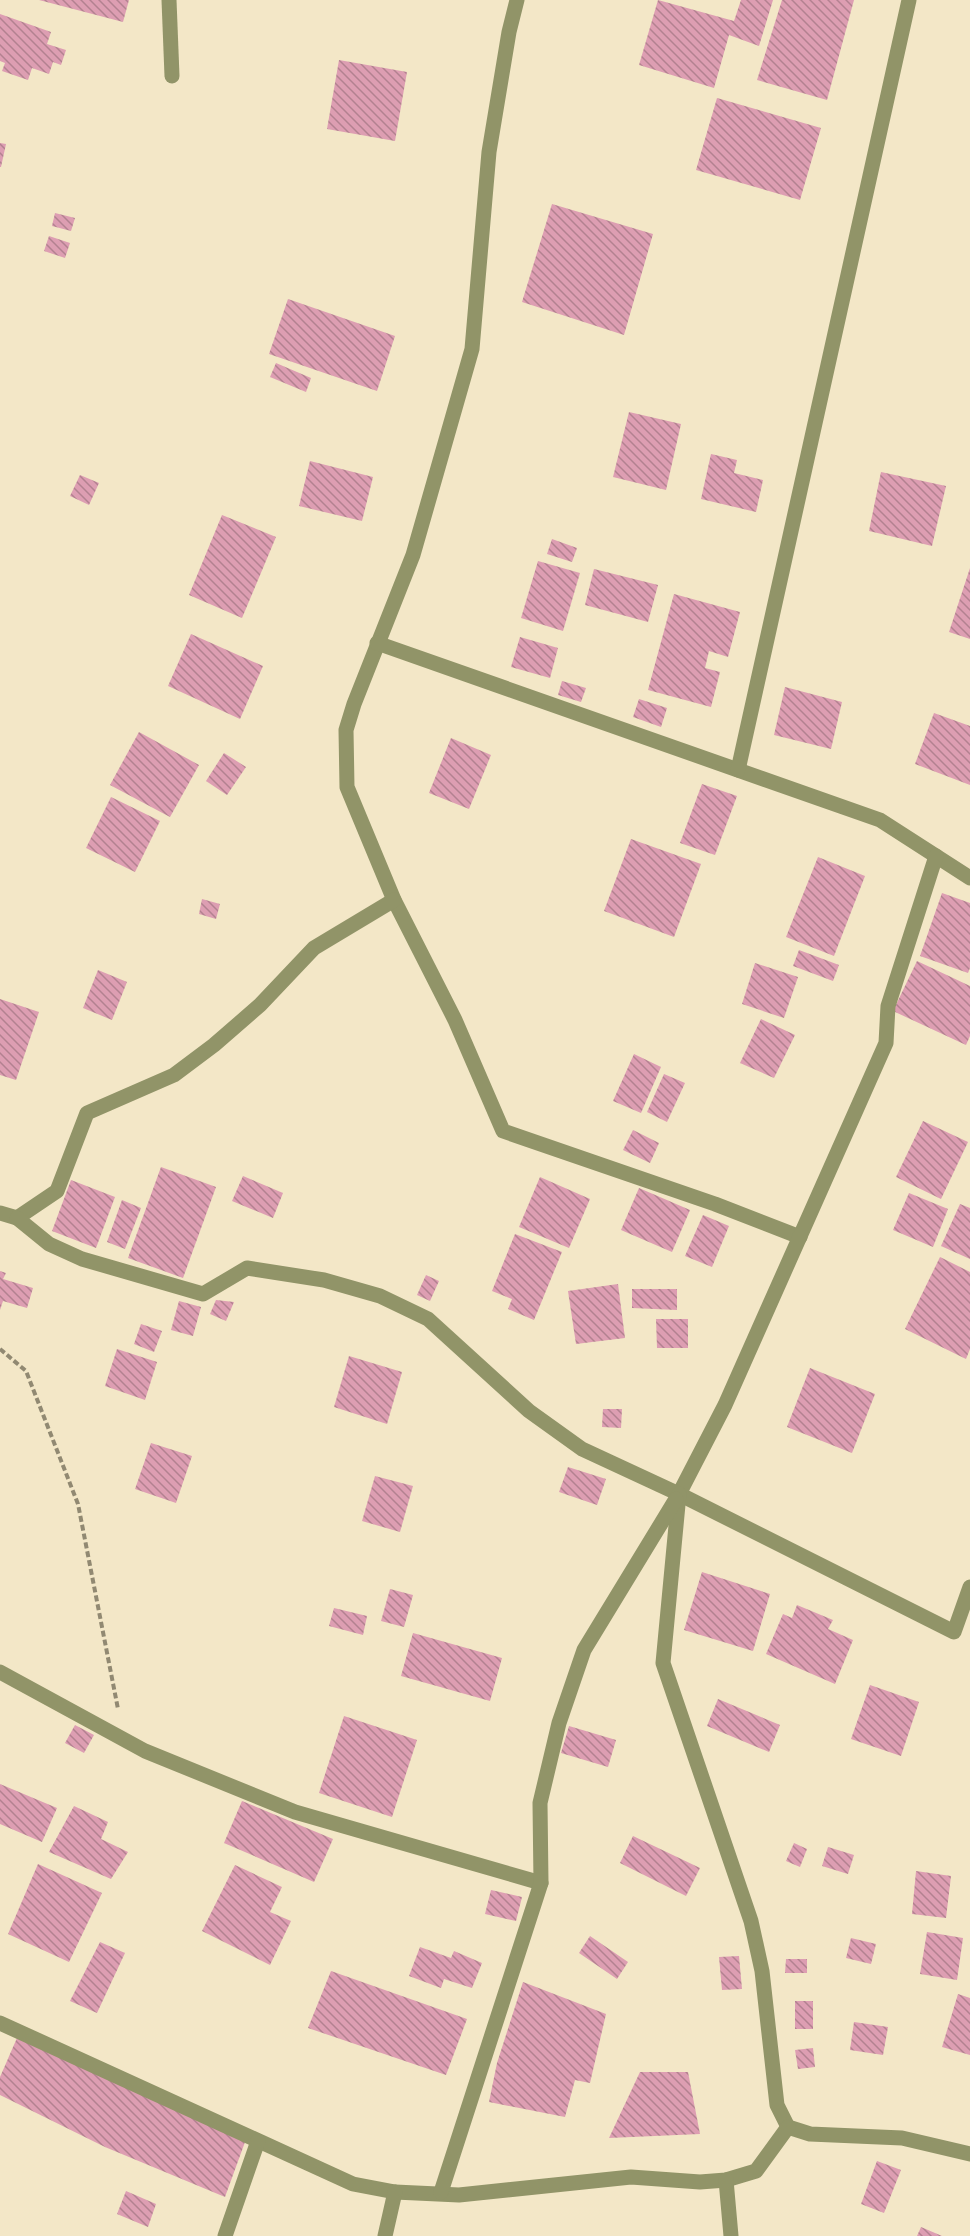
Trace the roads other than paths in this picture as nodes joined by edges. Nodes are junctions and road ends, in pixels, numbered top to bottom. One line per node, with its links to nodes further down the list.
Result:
1 (169, 0): 4 (street)
2 (517, 0): 5 (street)
3 (909, 0): 6 (street)
4 (172, 76)
5 (377, 643): 6 (street); 9 (street)
6 (738, 770): 7 (street)
7 (936, 856): 8 (street); 12 (street)
8 (970, 878)
9 (394, 900): 11 (street); 12 (street)
10 (0, 1213): 11 (street)
11 (17, 1218): 13 (street)
12 (800, 1237): 13 (street)
13 (679, 1494): 14 (street); 16 (street); 18 (street)
14 (970, 1587)
15 (0, 1672): 16 (street)
16 (541, 1883): 23 (street)
17 (0, 2023): 19 (street)
18 (788, 2127): 20 (street); 21 (street)
19 (258, 2140): 22 (street); 24 (street)
20 (970, 2154)
21 (726, 2180): 23 (street); 26 (street)
22 (395, 2192): 23 (street); 25 (street)
23 (441, 2192)
24 (225, 2236)
25 (385, 2236)
26 (731, 2236)

